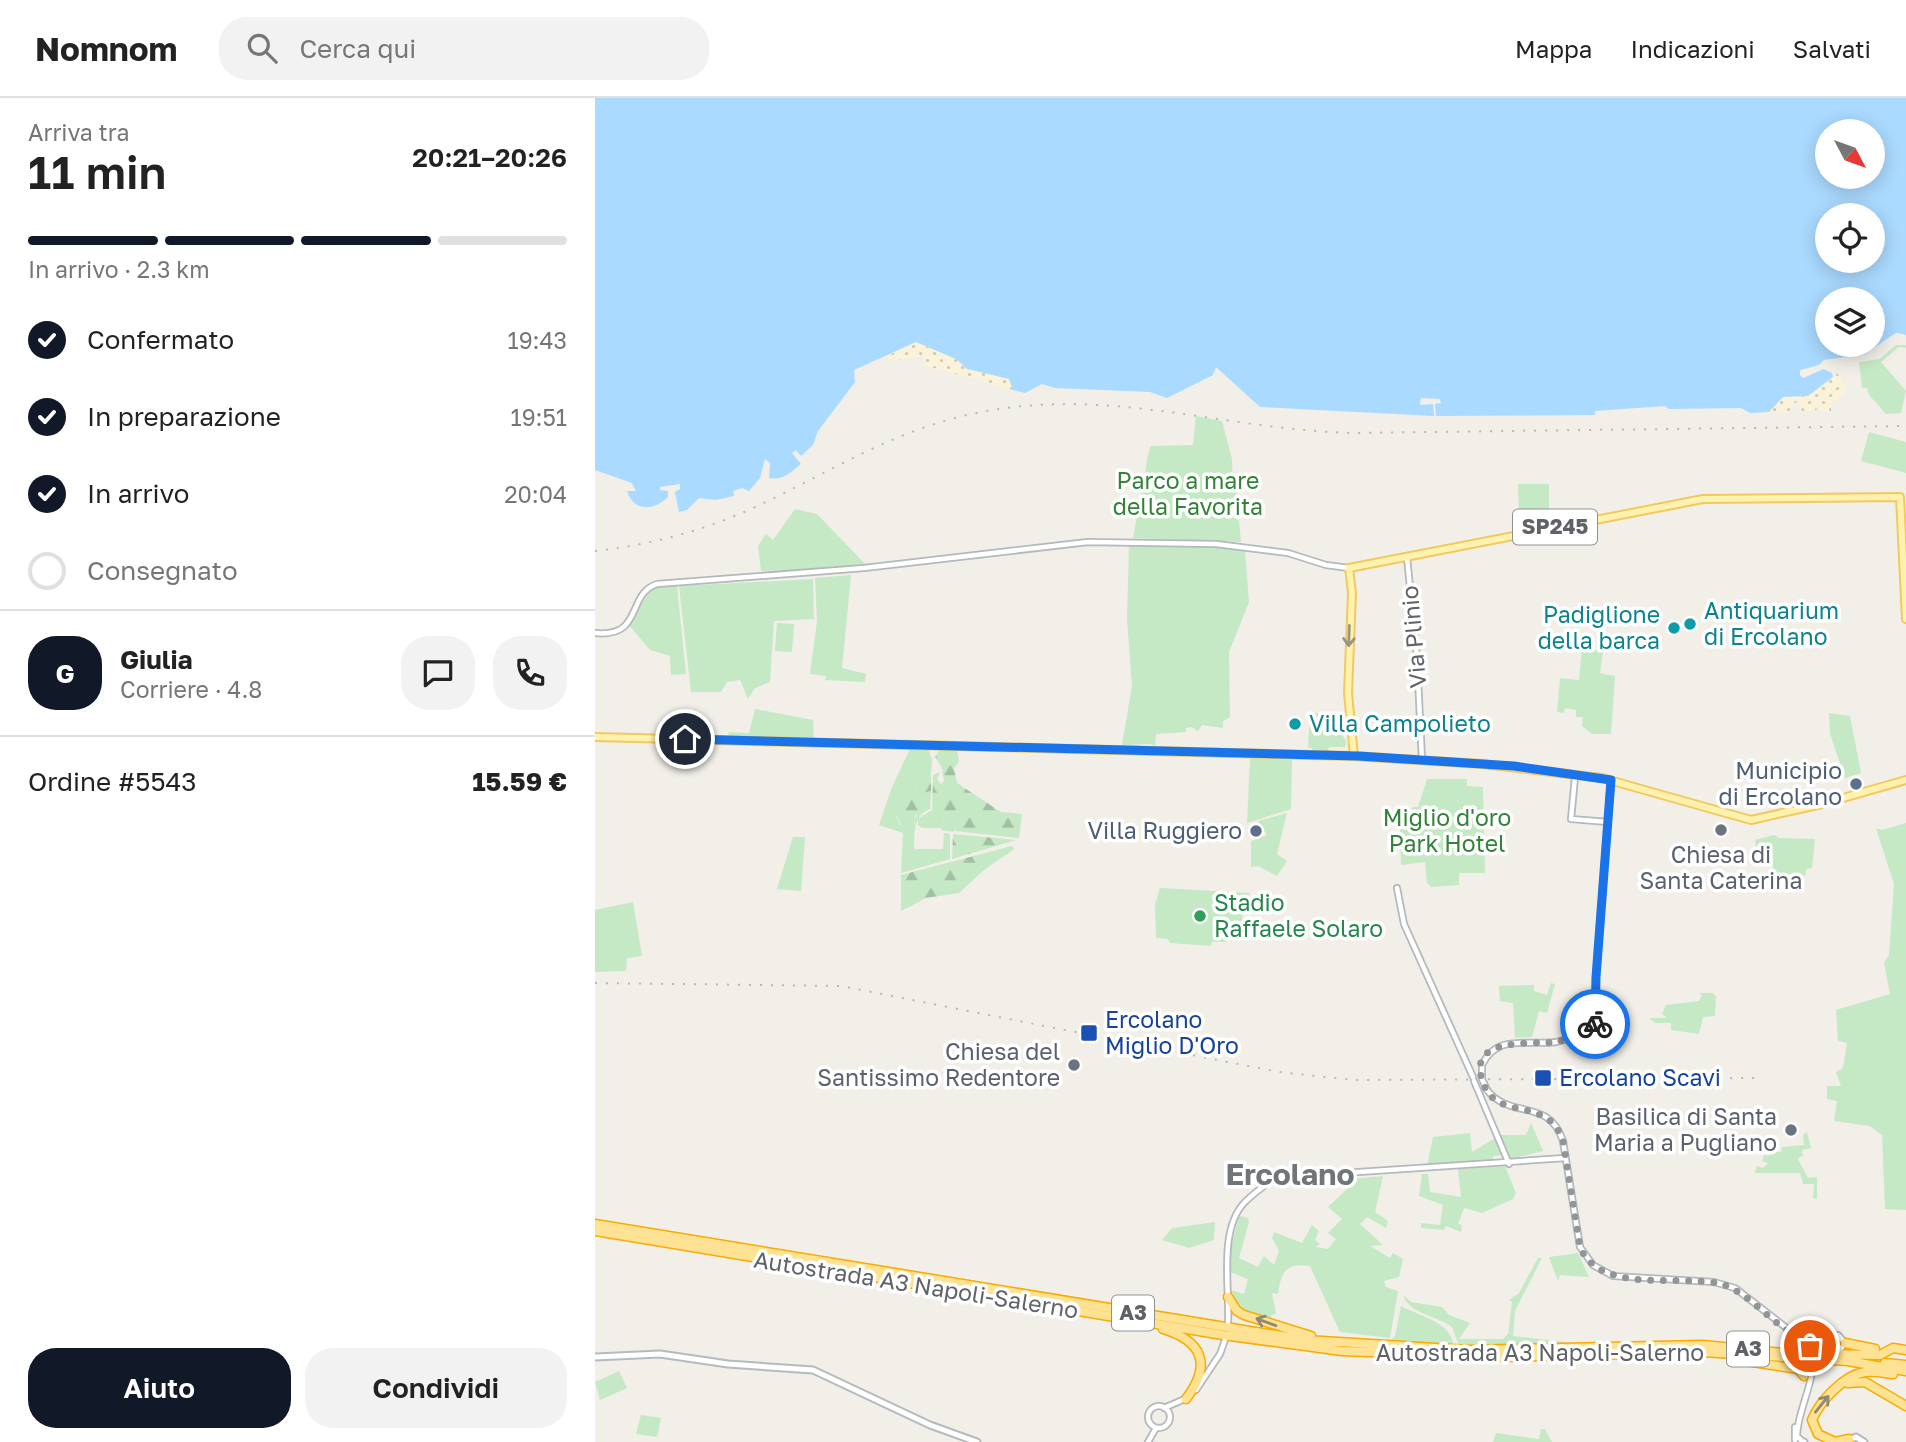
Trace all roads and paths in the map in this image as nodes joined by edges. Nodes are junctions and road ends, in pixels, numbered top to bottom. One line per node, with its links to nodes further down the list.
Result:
1 (1407, 556): 2 (main road, SP245); 3 (main road, SP245); 7 (street, Via Plinio)
2 (1349, 568): 4 (street, SP245); 6 (main road, one-way to 6)
3 (1906, 619)
4 (595, 633)
5 (595, 737): 6 (main road)
6 (1354, 756): 7 (main road)
7 (1422, 760): 8 (main road)
8 (1574, 777): 9 (main road); 11 (street)
9 (1611, 780): 10 (main road); 11 (street)
10 (1906, 780)
11 (1608, 821): 13 (street, bridge)
12 (1397, 888): 14 (street)
13 (1566, 1158): 14 (street); 22 (street)
14 (1509, 1164): 18 (street)
15 (595, 1224): 17 (highway, Autostrada A3 Napoli-Salerno / A3)
16 (599, 1232): 17 (highway, Autostrada A3 Napoli-Salerno / A3)
17 (690, 1244): 19 (highway, Autostrada A3 Napoli-Salerno / A3); 26 (highway, Autostrada A3 Napoli-Salerno / A3)
18 (1228, 1297): 20 (street); 26 (highway, one-way to 18)
19 (1109, 1316): 31 (highway, Autostrada A3 Napoli-Salerno / A3); 39 (highway)
20 (1228, 1323)
21 (1811, 1338): 22 (street); 24 (street); 25 (street)
22 (1800, 1339): 25 (street)
23 (1225, 1340): 39 (street)
24 (1845, 1343): 25 (street); 27 (highway)
25 (1810, 1346)
26 (1380, 1347): 31 (highway, Autostrada A3 Napoli-Salerno / A3)
27 (1875, 1349)
28 (1906, 1350): 32 (highway)
29 (1591, 1352): 30 (highway, Autostrada A3 Napoli-Salerno / A3); 31 (highway, Autostrada A3 Napoli-Salerno / A3); 32 (highway, Autostrada A3 Napoli-Salerno / A3)
30 (1702, 1352): 35 (highway, Autostrada A3 Napoli-Salerno / A3); 36 (highway)
31 (1577, 1353)
32 (1806, 1356): 34 (highway, Autostrada A3 Napoli-Salerno / A3)
33 (595, 1357): 47 (main road)
34 (1906, 1365)
35 (1906, 1372): 37 (highway)
36 (1804, 1376): 38 (street)
37 (1844, 1384): 40 (highway); 46 (highway, one-way to 37)
38 (1809, 1388): 44 (street); 44 (street)
39 (1183, 1401): 41 (street); 42 (street)
40 (1906, 1406)
41 (1164, 1408): 42 (street); 43 (street)
42 (1169, 1415): 43 (street)
43 (1154, 1426): 48 (street)
44 (1794, 1431): 45 (street); 49 (street)
45 (1792, 1441): 49 (street)
46 (1848, 1441): 50 (main road)
47 (977, 1442)
48 (1148, 1442)
49 (1804, 1442)
50 (1864, 1442)

